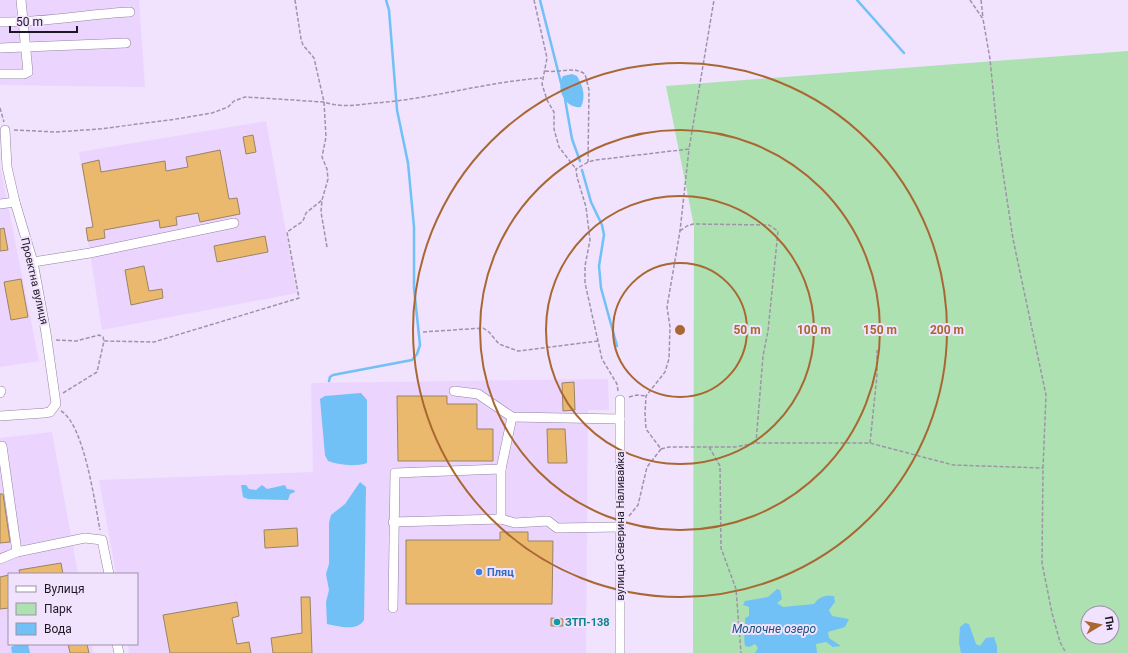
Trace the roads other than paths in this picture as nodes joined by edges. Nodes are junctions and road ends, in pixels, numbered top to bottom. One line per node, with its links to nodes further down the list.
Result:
1 (21, 0): 4 (street)
2 (130, 12): 4 (street)
3 (0, 22): 4 (street)
4 (24, 22): 6 (street)
5 (126, 43): 6 (street)
6 (27, 47): 7 (street); 8 (street)
7 (0, 48)
8 (0, 74)
9 (5, 130): 10 (street, Проектна вулиця)
10 (15, 202): 11 (street); 13 (street, Проектна вулиця)
11 (0, 204)
12 (234, 223): 13 (street)
13 (33, 262): 16 (street, Проектна вулиця)
14 (454, 392): 17 (street)
15 (620, 400): 18 (street, вулиця Северина Наливайка)
16 (0, 416)
17 (512, 417): 18 (street); 20 (street)
18 (620, 419): 23 (street, вулиця Северина Наливайка)
19 (2, 446): 24 (street)
20 (501, 469): 21 (street); 22 (street)
21 (501, 519): 22 (street); 23 (street)
22 (393, 522): 27 (street)
23 (621, 527): 28 (street, вулиця Северина Наливайка)
24 (17, 552): 25 (street); 26 (street)
25 (0, 560)
26 (109, 573)
27 (393, 608)
28 (620, 653)

